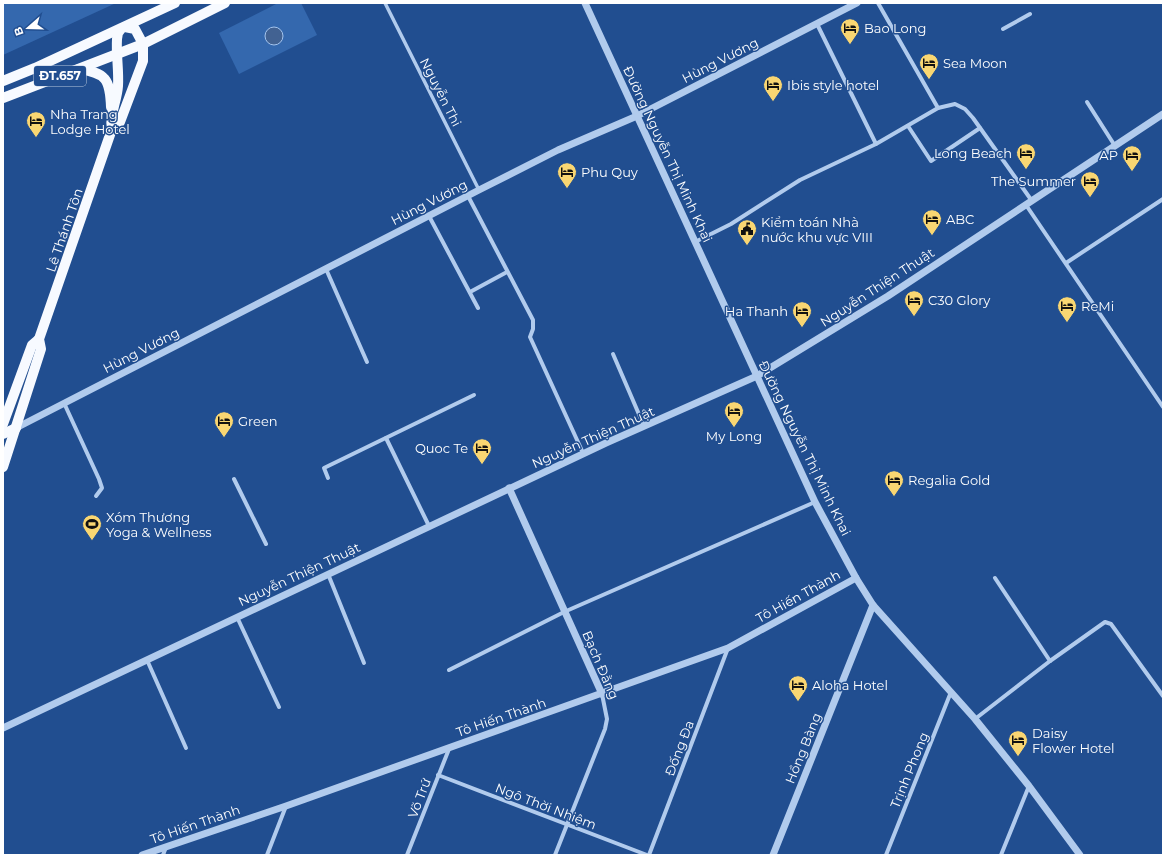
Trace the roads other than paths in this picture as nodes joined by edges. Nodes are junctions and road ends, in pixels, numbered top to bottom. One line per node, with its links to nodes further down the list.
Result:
1 (175, 3): 9 (main road, ĐT.657)
2 (225, 3): 11 (main road, ĐT.657)
3 (385, 3): 28 (street, Nguyễn Thi)
4 (585, 3): 22 (street, Đường Nguyễn Thị Minh Khai)
5 (857, 3): 8 (street, Hùng Vương)
6 (878, 3): 19 (street)
7 (1030, 14): 10 (street)
8 (817, 24): 22 (street, Hùng Vương); 26 (street)
9 (123, 28): 12 (main road); 13 (main road, Lê Thánh Tôn); 16 (main road, ĐT.657)
10 (1003, 29)
11 (166, 33): 12 (main road, ĐT.657); 14 (main road)
12 (143, 44): 13 (main road, ĐT.657); 14 (main road, Lê Thánh Tôn)
13 (116, 54): 15 (main road, ĐT.657); 20 (main road, Lê Thánh Tôn)
14 (143, 60): 25 (main road, Lê Thánh Tôn)
15 (78, 69): 17 (main road, ĐT.657); 20 (main road)
16 (3, 80)
17 (3, 98)
18 (1087, 102): 27 (street)
19 (938, 108): 23 (street); 24 (street)
20 (112, 113): 25 (main road, Lê Thánh Tôn)
21 (1163, 114): 27 (street, Nguyễn Thiện Thuật)
22 (637, 116): 28 (street, Hùng Vương); 33 (street, Đường Nguyễn Thị Minh Khai)
23 (908, 126): 24 (street); 26 (street)
24 (980, 128): 31 (street)
25 (112, 129): 39 (main road, Lê Thánh Tôn)
26 (876, 144): 33 (street)
27 (1115, 146): 31 (street, Nguyễn Thiện Thuật)
28 (479, 190): 29 (street, Hùng Vương)
29 (468, 196): 32 (street, Hùng Vương); 36 (street)
30 (1163, 199): 34 (street)
31 (1029, 203): 34 (street); 42 (street, Nguyễn Thiện Thuật)
32 (429, 216): 35 (street, Hùng Vương); 37 (street)
33 (695, 242): 42 (street, Đường Nguyễn Thị Minh Khai)
34 (1066, 264): 45 (street)
35 (326, 269): 41 (street); 44 (street, Hùng Vương)
36 (507, 272): 37 (street); 51 (street)
37 (470, 292): 38 (street)
38 (478, 308)
39 (40, 339): 46 (main road, Lê Thánh Tôn); 48 (main road, Lê Thánh Tôn)
40 (613, 354): 47 (street)
41 (367, 362)
42 (757, 376): 47 (street, Nguyễn Thiện Thuật); 57 (street, Đường Nguyễn Thị Minh Khai)
43 (474, 395): 50 (street)
44 (64, 403): 48 (street, Hùng Vương); 56 (street)
45 (1163, 407)
46 (3, 424)
47 (644, 427): 51 (street, Nguyễn Thiện Thuật)
48 (16, 428): 49 (main road); 52 (main road, Lê Thánh Tôn)
49 (3, 434)
50 (386, 438): 53 (street); 58 (street)
51 (583, 454): 55 (street, Nguyễn Thiện Thuật)
52 (3, 467)
53 (328, 478)
54 (234, 479): 59 (street)
55 (509, 488): 58 (street, Nguyễn Thiện Thuật); 64 (street, Bạch Đằng)
56 (96, 496)
57 (815, 502): 61 (street, Đường Nguyễn Thị Minh Khai); 64 (street)
58 (429, 526): 60 (street, Nguyễn Thiện Thuật)
59 (266, 544)
60 (327, 574): 65 (street, Nguyễn Thiện Thuật); 69 (street)
61 (856, 578): 63 (street, Đường Nguyễn Thị Minh Khai); 66 (street, Tô Hiến Thành)
62 (995, 578): 68 (street)
63 (873, 605): 71 (street, Đường Nguyễn Thị Minh Khai); 90 (street, Hồng Bàng)
64 (564, 612): 70 (street); 72 (street, Bạch Đằng)
65 (237, 617): 67 (street, Nguyễn Thiện Thuật); 74 (street)
66 (728, 648): 72 (street, Tô Hiến Thành); 89 (street, Đống Đa)
67 (147, 660): 76 (street, Nguyễn Thiện Thuật); 77 (street)
68 (1050, 661): 73 (street); 75 (street)
69 (364, 663)
70 (449, 670)
71 (951, 692): 75 (street, Đường Nguyễn Thị Minh Khai); 91 (street, Trịnh Phong)
72 (602, 694): 78 (street, Tô Hiến Thành); 82 (street, Bạch Đằng)
73 (1163, 696)
74 (279, 707)
75 (975, 719): 80 (street, Đường Nguyễn Thị Minh Khai)
76 (3, 728)
77 (186, 748)
78 (449, 749): 79 (street, Võ Trứ); 81 (street, Tô Hiến Thành)
79 (438, 775): 82 (street, Ngô Thời Nhiệm); 87 (street, Võ Trứ)
80 (1029, 786): 92 (street); 93 (street, Đường Nguyễn Thị Minh Khai)
81 (286, 806): 83 (street, Tô Hiến Thành); 86 (street)
82 (567, 825): 88 (street, Bạch Đằng); 89 (street, Ngô Thời Nhiệm)
83 (166, 846): 84 (street, Tô Hiến Thành); 85 (street)
84 (142, 855)
85 (163, 855)
86 (267, 855)
87 (408, 855)
88 (555, 855)
89 (648, 855)
90 (774, 855)
91 (886, 855)
92 (1001, 855)
93 (1080, 855)

